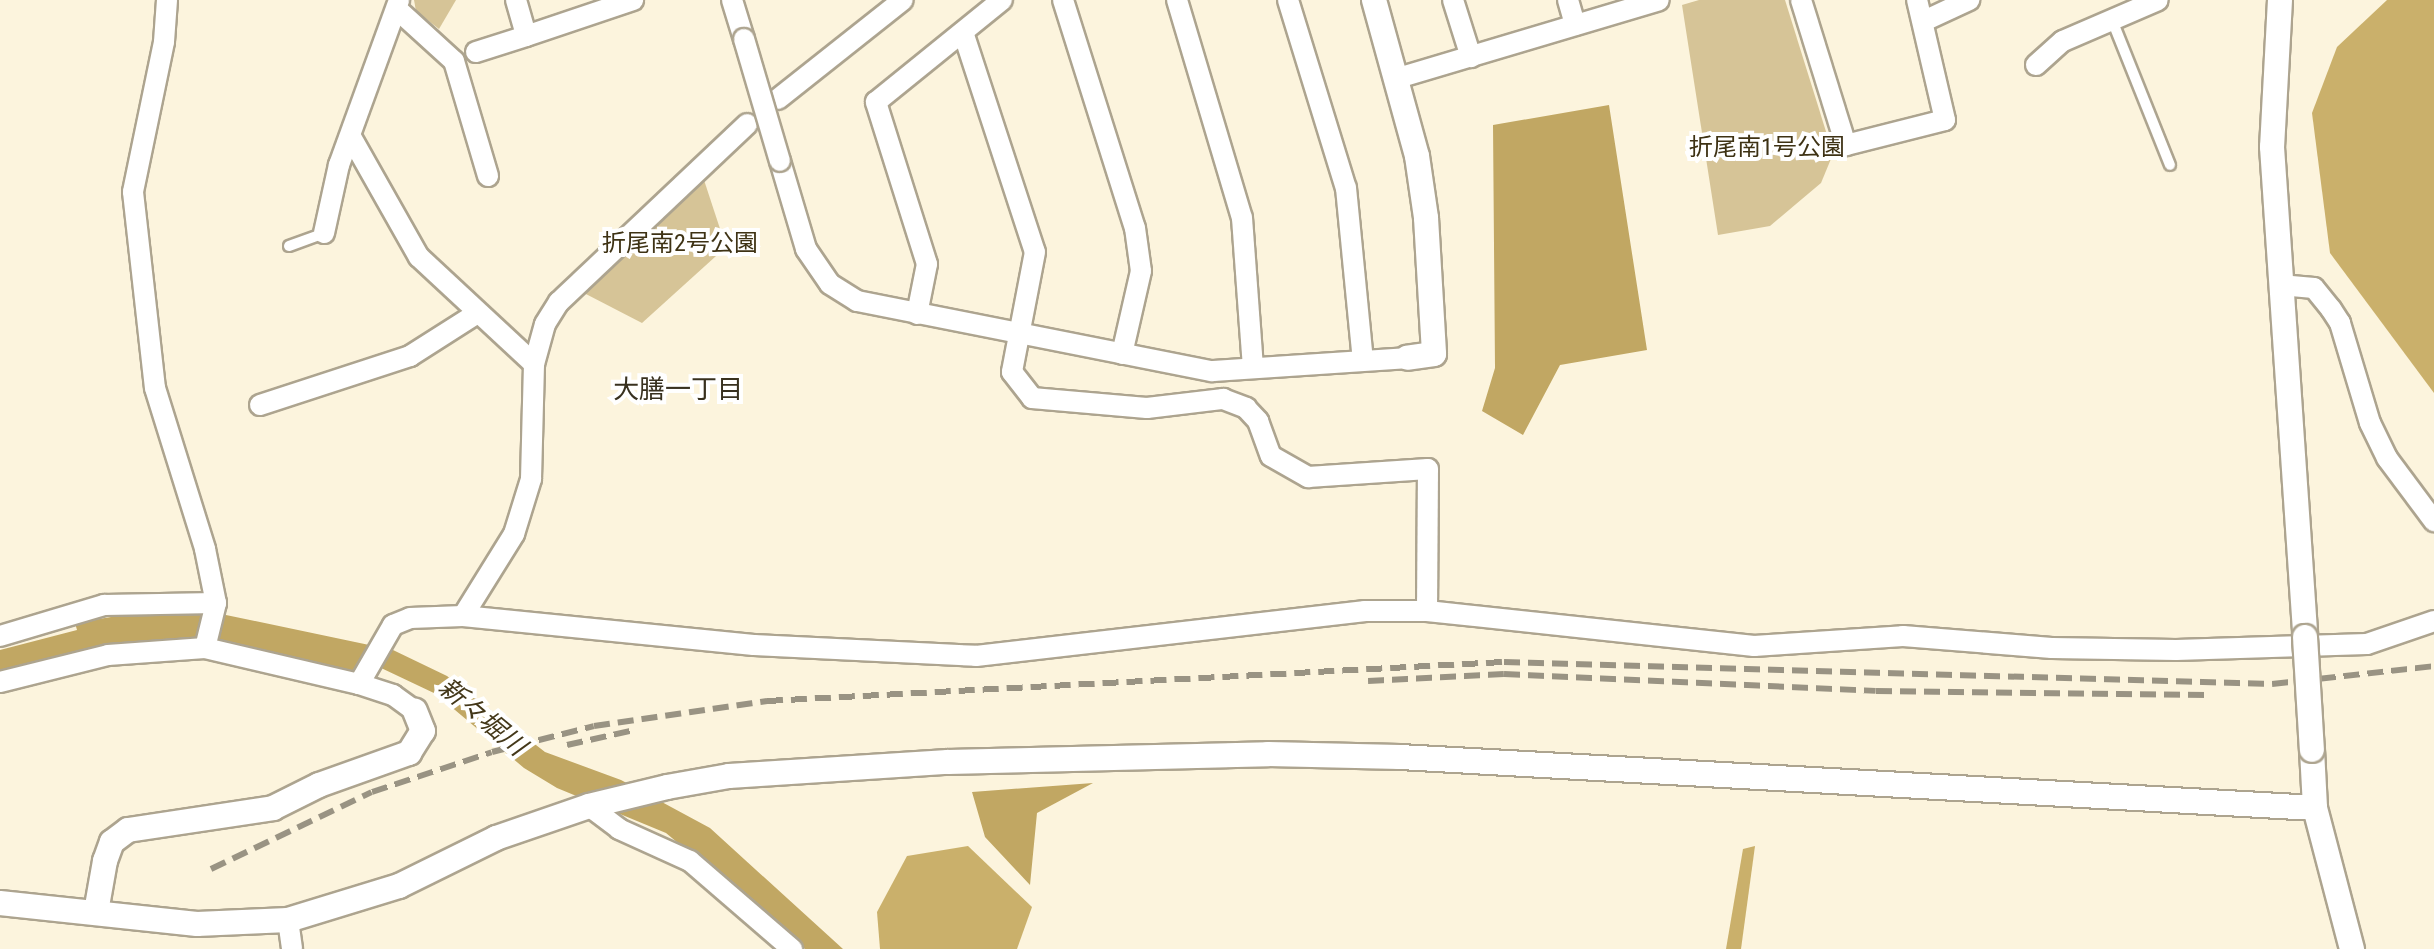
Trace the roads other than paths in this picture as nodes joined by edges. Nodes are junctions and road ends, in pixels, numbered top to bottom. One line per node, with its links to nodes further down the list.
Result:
1 (167, 0): 47 (street)
2 (516, 0): 24 (street)
3 (732, 0): 38 (street, bridge)
4 (903, 0): 29 (street)
5 (1002, 0): 23 (street)
6 (1063, 0): 40 (street)
7 (1177, 0): 44 (street)
8 (1288, 0): 42 (street)
9 (1374, 0): 28 (street)
10 (1453, 0): 26 (street)
11 (1568, 0): 22 (street)
12 (1659, 0): 22 (street)
13 (1801, 0): 21 (street)
14 (1917, 0): 21 (street)
15 (1969, 0): 21 (street)
16 (2158, 0): 20 (street)
17 (2280, 0): 36 (street)
18 (621, 2): 24 (street)
19 (399, 6): 31 (street); 33 (street)
20 (2112, 20): 27 (street); 32 (lane)
21 (1924, 21)
22 (1575, 25): 26 (street)
23 (963, 32): 38 (street); 39 (street)
24 (526, 36): 25 (street)
25 (476, 52)
26 (1471, 57): 28 (street)
27 (2036, 65)
28 (1398, 78): 41 (street)
29 (778, 99)
30 (747, 124): 43 (street)
31 (351, 137): 34 (street); 37 (street)
32 (2170, 165)
33 (488, 176)
34 (324, 233): 35 (lane)
35 (289, 246)
36 (2280, 285): 46 (street); 57 (street, bridge)
37 (476, 314): 43 (street); 45 (street)
38 (917, 314): 39 (street)
39 (1020, 336): 40 (street); 48 (street)
40 (1122, 354): 44 (street)
41 (1407, 358): 42 (street)
42 (1363, 360): 44 (street)
43 (534, 364): 49 (street)
44 (1253, 368)
45 (260, 405)
46 (2434, 521)
47 (216, 603): 51 (street); 52 (street)
48 (1427, 611): 49 (street); 50 (street)
49 (463, 616): 53 (street)
50 (2434, 621)
51 (0, 636)
52 (205, 648): 53 (street); 54 (street)
53 (363, 678): 55 (street)
54 (0, 682)
55 (415, 711): 59 (street)
56 (589, 806): 57 (street); 60 (street); 62 (street)
57 (2315, 808): 63 (street)
58 (0, 903): 59 (street)
59 (96, 912): 60 (street)
60 (288, 920): 61 (street)
61 (292, 949)
62 (792, 949)
63 (2352, 949)

